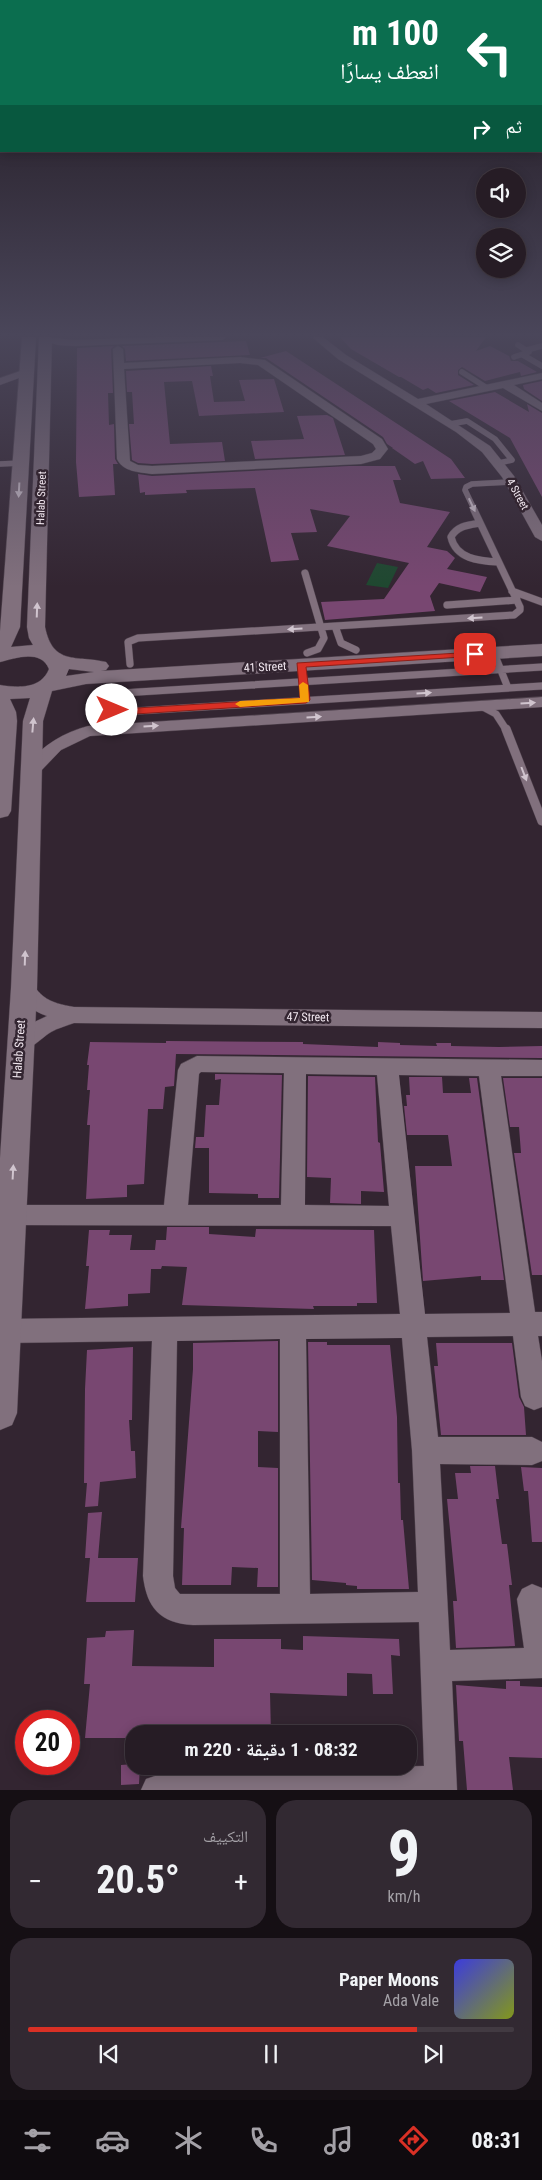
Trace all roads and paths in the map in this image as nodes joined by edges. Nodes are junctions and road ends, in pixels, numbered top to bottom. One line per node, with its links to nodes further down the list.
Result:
1 (23, 421): 6 (street, Halab Street)
2 (43, 421): 24 (street, Halab Street, one-way to 2)
3 (121, 421): 4 (street)
4 (347, 421)
5 (444, 421): 8 (street, 4 Street)
6 (21, 463): 7 (lane); 22 (street, Halab Street, one-way to 22)
7 (0, 464)
8 (511, 482): 9 (lane, one-way to 9); 10 (street, 4 Street)
9 (480, 523): 11 (lane); 11 (lane)
10 (542, 537)
11 (498, 562): 13 (lane)
12 (306, 573): 18 (lane)
13 (512, 591): 14 (lane); 15 (lane)
14 (517, 600): 16 (lane); 17 (lane, one-way to 17)
15 (542, 602)
16 (447, 605)
17 (335, 626): 18 (lane); 20 (lane)
18 (322, 627): 26 (lane, one-way to 26); 27 (lane)
19 (542, 639): 20 (street, 41 Street)
20 (356, 650): 27 (street, 41 Street)
21 (542, 650): 25 (street, 41 Street)
22 (0, 651)
23 (0, 656): 24 (street, 41 Street)
24 (52, 657): 26 (street, 41 Street); 29 (street, Halab Street)
25 (497, 661): 27 (street, 41 Street); 28 (lane); 31 (lane)
26 (130, 664): 27 (street, 41 Street)
27 (304, 666): 29 (street, 41 Street); 36 (lane); 36 (lane)
28 (542, 667)
29 (46, 686): 32 (street, 41 Street); 41 (street, Halab Street, one-way to 29)
30 (542, 686): 31 (lane)
31 (508, 688): 33 (lane, one-way to 31)
32 (0, 691)
33 (404, 694): 34 (lane); 39 (lane)
34 (387, 695): 36 (lane); 39 (lane)
35 (0, 699): 40 (street)
36 (306, 700)
37 (542, 702): 38 (street, one-way to 37)
38 (481, 706): 39 (street); 43 (lane, one-way to 43)
39 (403, 711): 41 (street, one-way to 39)
40 (2, 764): 42 (street)
41 (30, 772): 44 (street, Halab Street, one-way to 41)
42 (0, 811)
43 (542, 821)
44 (24, 988): 45 (street, 47 Street); 47 (street, Halab Street)
45 (74, 1015): 46 (street, 47 Street); 47 (street, 47 Street)
46 (542, 1020)
47 (19, 1044): 52 (street, Halab Street, one-way to 47)
48 (295, 1065): 49 (street); 53 (street); 54 (street)
49 (387, 1066): 50 (street); 55 (street)
50 (489, 1067): 51 (street); 56 (street)
51 (542, 1068)
52 (10, 1215): 53 (street); 60 (street, Halab Street)
53 (176, 1215): 54 (street)
54 (293, 1216): 55 (street)
55 (403, 1216): 57 (street)
56 (533, 1323): 57 (street); 61 (street)
57 (414, 1324): 58 (street); 63 (street)
58 (293, 1327): 59 (street); 67 (street)
59 (165, 1328): 60 (street); 67 (street)
60 (4, 1331): 62 (street, Halab Street)
61 (534, 1397)
62 (0, 1413)
63 (426, 1450): 64 (street); 66 (street)
64 (532, 1451)
65 (532, 1599): 68 (street)
66 (432, 1607): 67 (street); 69 (street)
67 (295, 1609)
68 (541, 1663): 69 (street)
69 (435, 1666): 70 (street)
70 (441, 1786): 71 (street)
71 (296, 1788): 72 (street)
72 (157, 1790)

